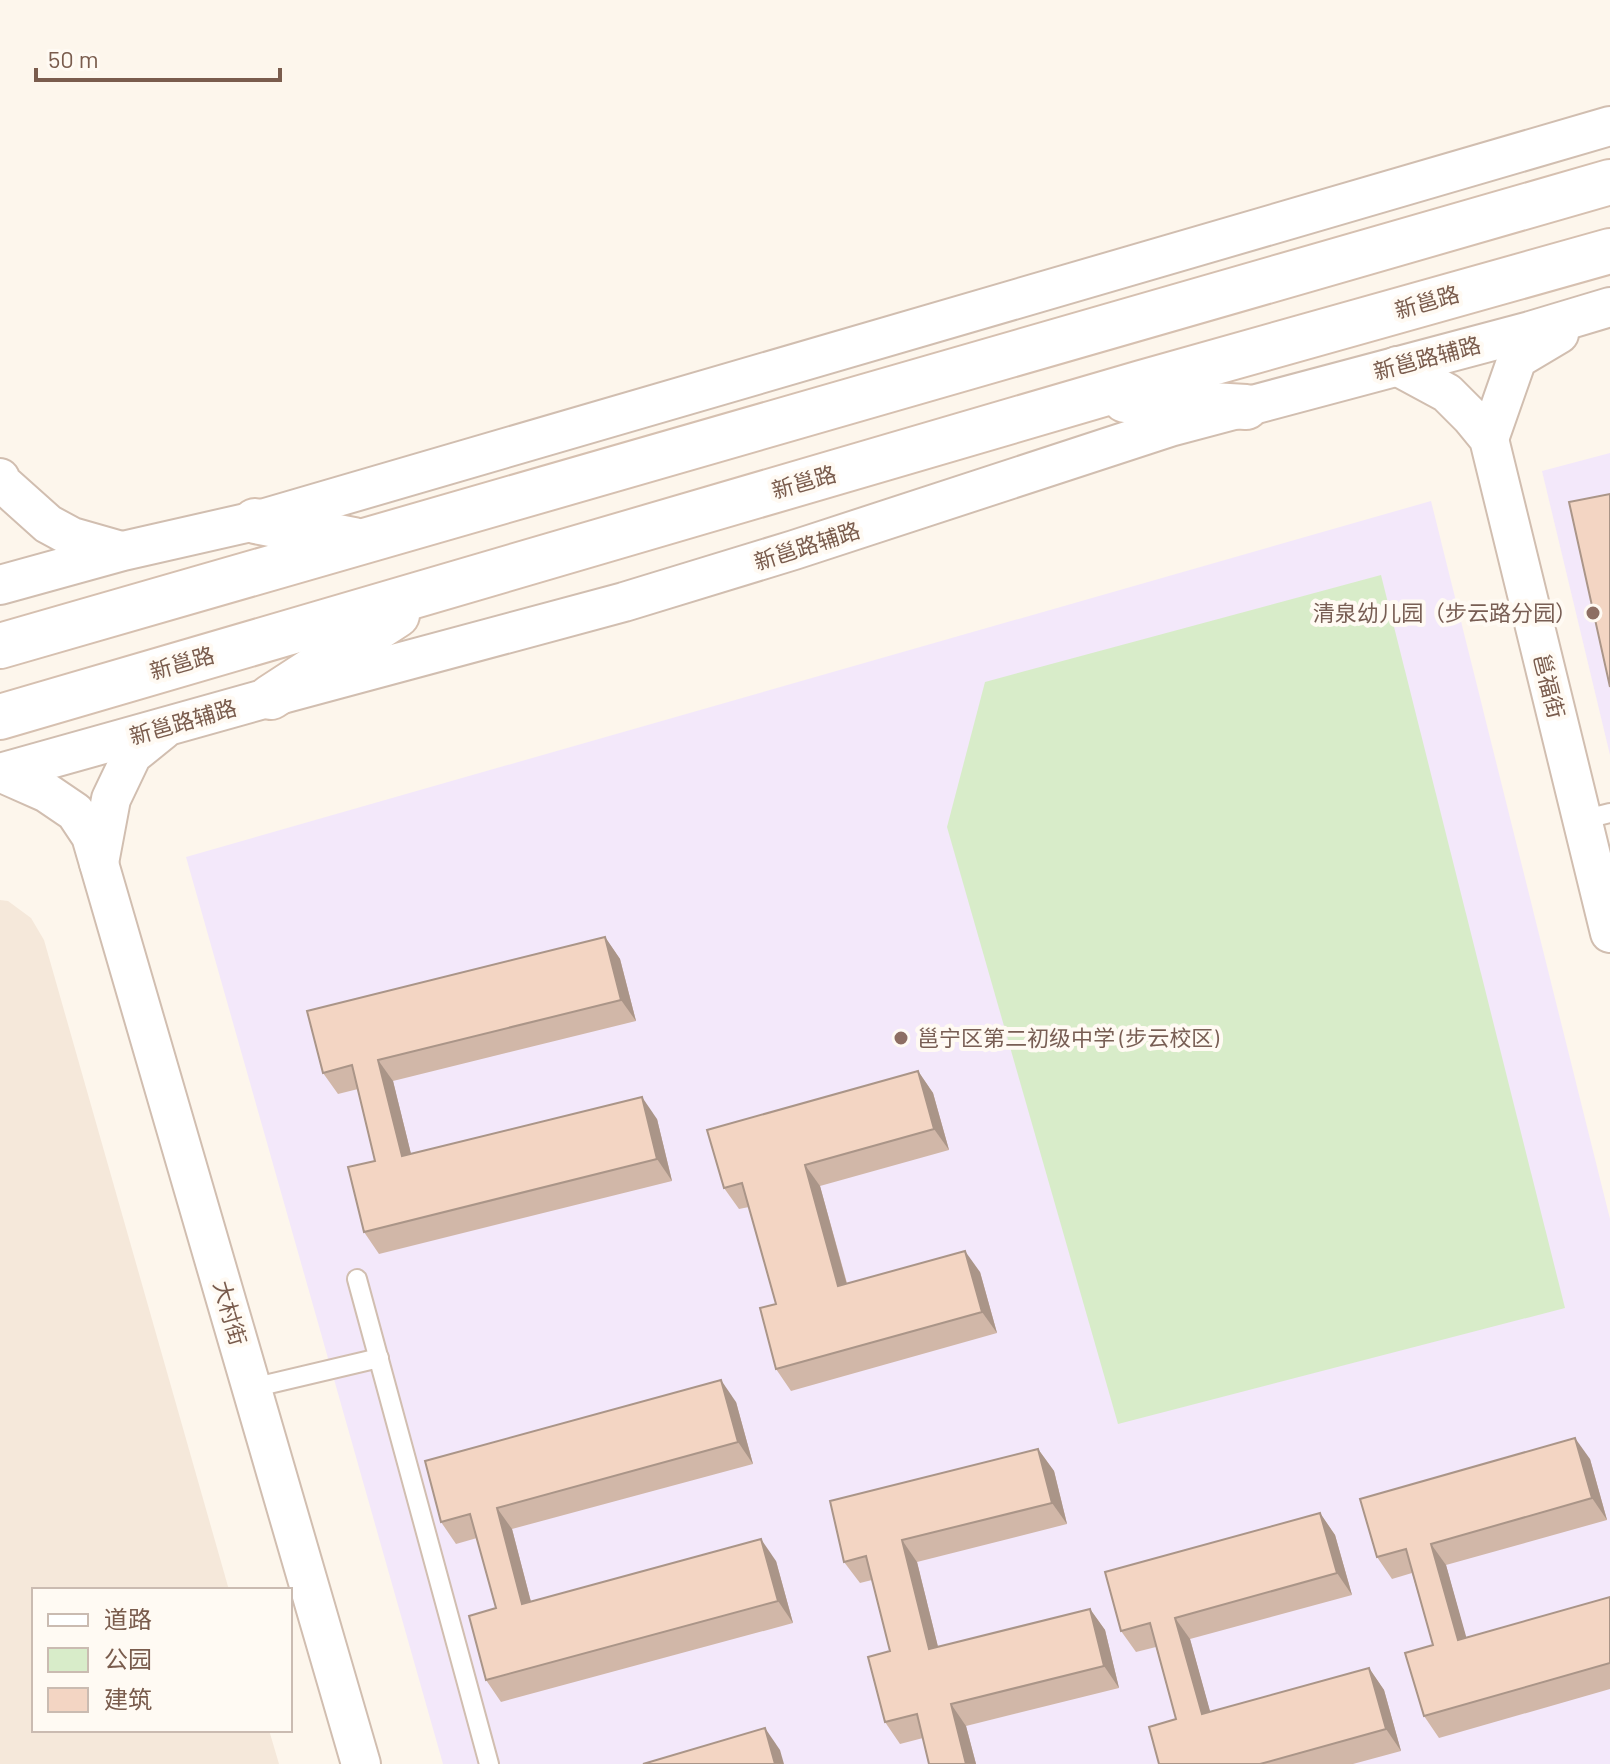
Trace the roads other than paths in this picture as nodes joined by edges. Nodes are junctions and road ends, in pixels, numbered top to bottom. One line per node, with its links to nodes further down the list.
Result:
1 (1610, 126): 10 (street)
2 (1610, 182): 11 (main road)
3 (1610, 251): 6 (main road, 新邕路)
4 (1604, 309): 5 (street, 新邕路辅路); 8 (street)
5 (1397, 366): 7 (street, 新邕路辅路); 8 (street)
6 (1091, 398): 7 (main road); 14 (main road, 新邕路)
7 (1246, 407): 16 (street, 新邕路辅路)
8 (1489, 439): 20 (street, 邕福街)
9 (0, 482): 12 (street)
10 (255, 521): 11 (main road); 12 (street)
11 (361, 541): 15 (main road)
12 (123, 551): 13 (street)
13 (0, 585)
14 (437, 589): 16 (main road); 17 (main road, 新邕路)
15 (0, 646)
16 (271, 697): 18 (street, 新邕路辅路)
17 (0, 717)
18 (168, 726): 19 (street, 新邕路辅路); 21 (street, 大村街)
19 (1, 773): 21 (street, 大村街)
20 (1596, 817): 22 (street, 邕福街)
21 (99, 863): 25 (street, 大村街)
22 (1610, 933)
23 (357, 1279): 24 (lane)
24 (379, 1358): 25 (lane); 27 (lane)
25 (252, 1388): 26 (street, 大村街)
26 (361, 1764)
27 (489, 1764)

